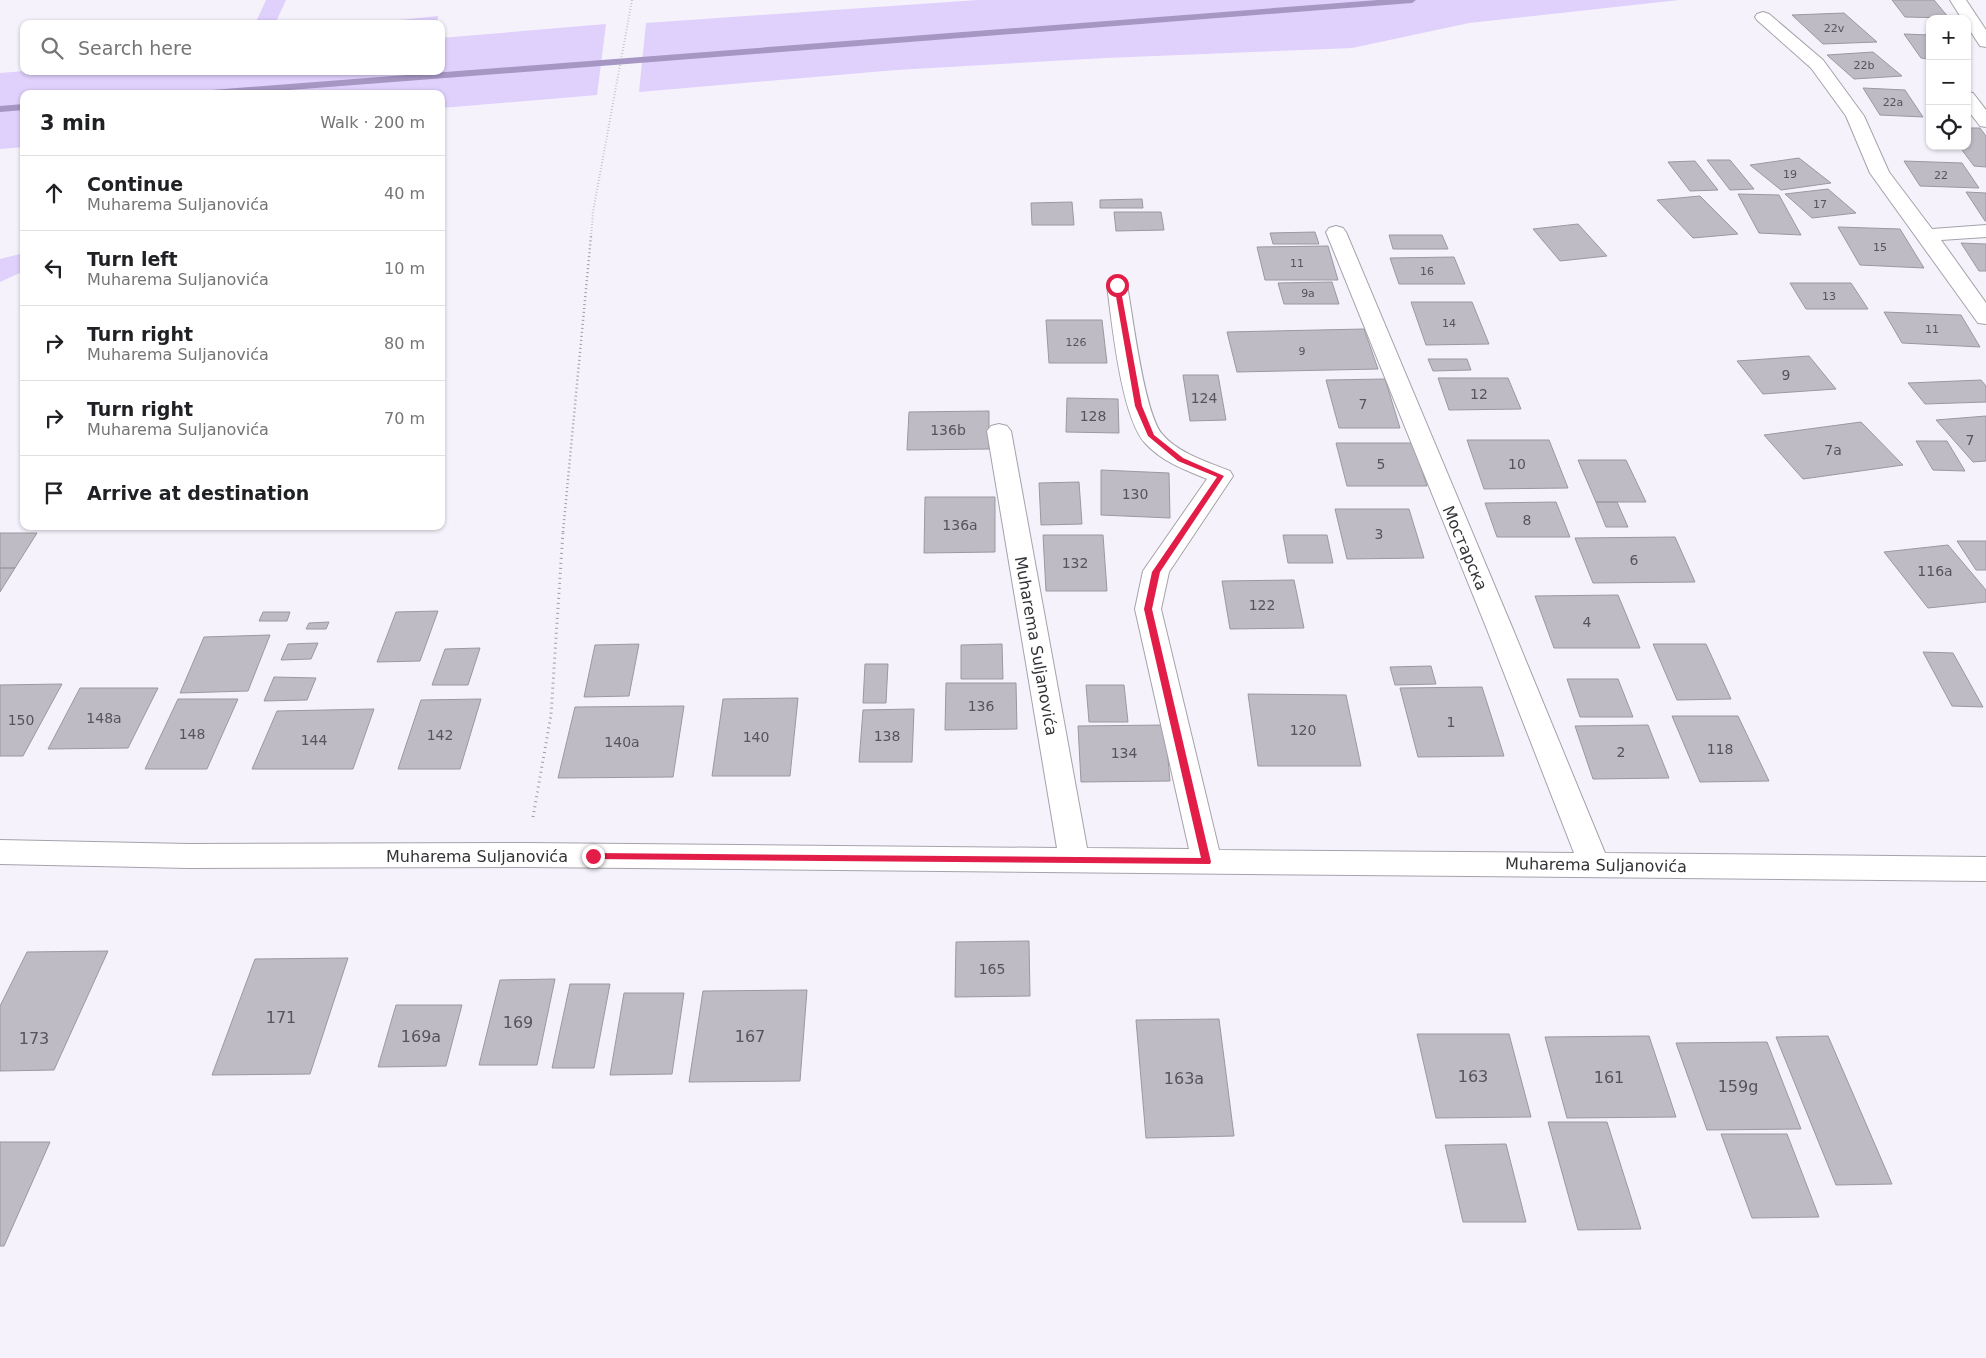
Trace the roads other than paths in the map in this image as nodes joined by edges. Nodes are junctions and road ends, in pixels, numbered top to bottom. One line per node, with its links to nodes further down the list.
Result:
1 (1958, 0): 3 (street)
2 (1763, 17): 10 (street)
3 (1986, 42)
4 (1971, 88): 5 (street)
5 (1986, 89)
6 (1971, 102): 7 (street)
7 (1986, 122)
8 (1336, 232): 17 (street, Мостарска)
9 (1986, 232): 10 (street)
10 (1926, 235): 12 (street)
11 (1117, 285): 16 (street)
12 (1986, 318)
13 (999, 431): 15 (street, Muharema Suljanovića)
14 (0, 852): 15 (street, Muharema Suljanovića)
15 (1074, 861): 16 (street, Muharema Suljanovića)
16 (1207, 862): 17 (street, Muharema Suljanovića)
17 (1594, 865): 18 (street, Muharema Suljanovića)
18 (1986, 869)

